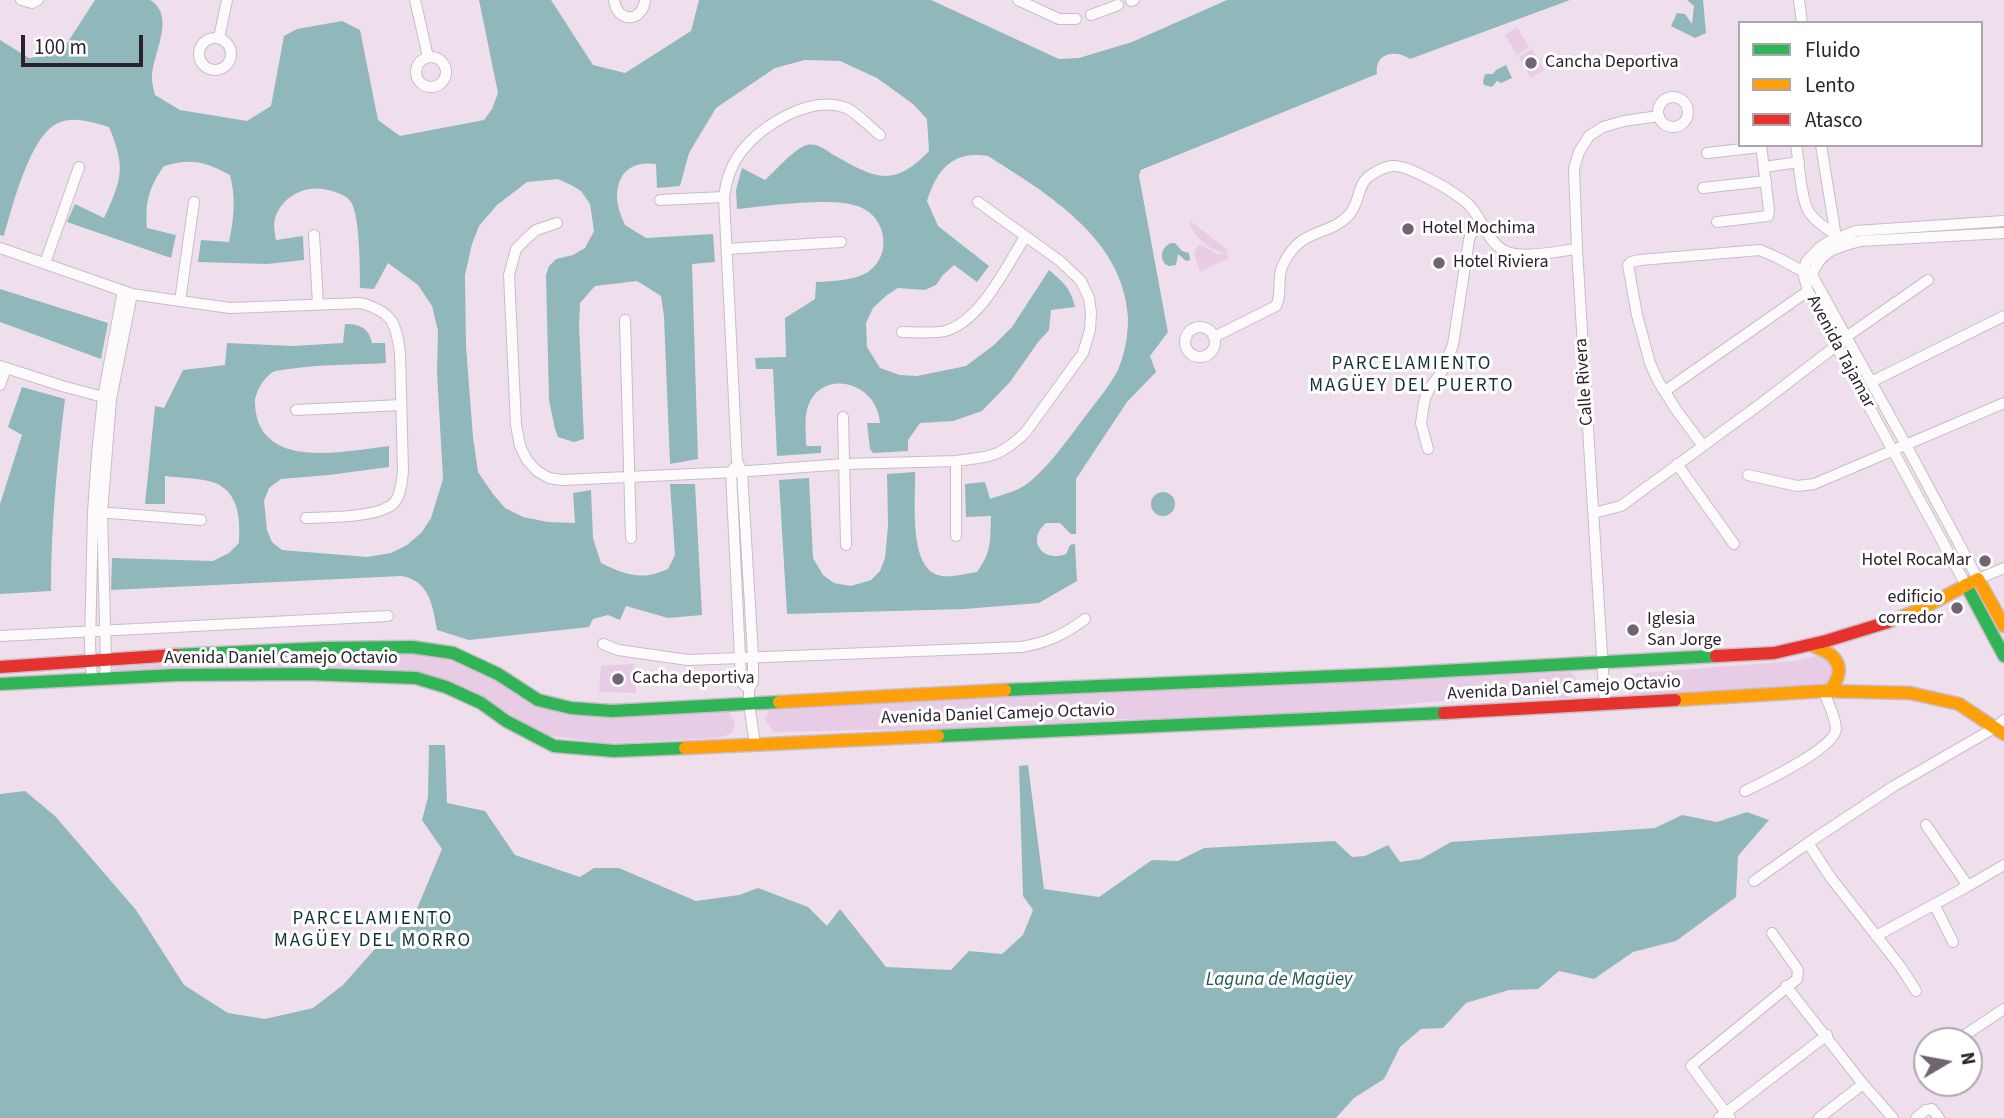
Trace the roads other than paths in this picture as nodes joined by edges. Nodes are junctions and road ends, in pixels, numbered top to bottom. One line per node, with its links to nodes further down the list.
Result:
1 (21, 0): 2 (street)
2 (38, 0)
3 (226, 0): 13 (street)
4 (415, 0): 14 (street)
5 (614, 0): 6 (street)
6 (645, 0)
7 (1018, 0): 11 (street)
8 (1799, 0): 12 (street)
9 (1117, 6): 10 (street)
10 (1096, 13)
11 (1076, 19)
12 (1802, 21)
13 (219, 38)
14 (428, 57)
15 (1659, 116): 42 (street, Calle Rivera)
16 (880, 135): 27 (street)
17 (1753, 147): 21 (street)
18 (1761, 147): 24 (street)
19 (1796, 147): 22 (street)
20 (1821, 147): 38 (street)
21 (1707, 153)
22 (1799, 162): 24 (street); 38 (street)
23 (79, 167): 43 (street)
24 (1764, 167): 25 (street)
25 (1766, 181): 26 (street); 32 (street)
26 (1703, 188)
27 (724, 197): 28 (street); 41 (street)
28 (660, 200)
29 (194, 202): 48 (street)
30 (978, 202): 37 (street)
31 (2004, 221): 38 (street, Avenida Tajamar)
32 (1717, 222)
33 (557, 223): 74 (street)
34 (1483, 226): 42 (street); 53 (street); 67 (street)
35 (2004, 233): 38 (street, Avenida Tajamar)
36 (314, 235): 49 (street)
37 (1025, 237): 52 (street); 69 (street)
38 (1836, 240): 44 (street, Avenida Tajamar)
39 (841, 242): 41 (street)
40 (0, 248): 43 (street)
41 (727, 249): 72 (street)
42 (1577, 249): 76 (street, Calle Rivera)
43 (45, 264): 47 (street)
44 (1807, 274): 46 (street, Avenida Tajamar); 54 (street, Avenida Tajamar); 59 (street)
45 (1928, 280): 54 (street)
46 (1808, 291): 55 (street, Avenida Tajamar); 59 (street)
47 (128, 292): 48 (street); 60 (street)
48 (180, 301): 49 (street)
49 (317, 304): 62 (street)
50 (2004, 316): 57 (street)
51 (625, 320): 74 (street)
52 (902, 332)
53 (1214, 337)
54 (1846, 337): 57 (street, Avenida Tajamar)
55 (1836, 346): 66 (street); 68 (street, Avenida Tajamar)
56 (3, 367): 58 (street); 60 (street)
57 (1871, 382): 65 (street, Avenida Tajamar)
58 (0, 385)
59 (1665, 391): 66 (street)
60 (107, 398): 75 (street)
61 (2004, 403): 65 (street)
62 (401, 405): 63 (street); 77 (street)
63 (296, 410)
64 (842, 418): 70 (street)
65 (1906, 445): 68 (street); 84 (street, Avenida Tajamar)
66 (1703, 446): 71 (street)
67 (1428, 449)
68 (1893, 451): 73 (street); 84 (street, Avenida Tajamar)
69 (956, 461): 70 (street); 79 (street)
70 (845, 464): 72 (street); 82 (street)
71 (1677, 464): 76 (street); 81 (street)
72 (736, 472): 74 (street); 93 (street); 95 (street)
73 (1748, 475)
74 (629, 478): 80 (street)
75 (98, 512): 78 (street); 88 (street); 89 (street)
76 (1594, 513): 98 (street, Calle Rivera)
77 (306, 518)
78 (201, 520)
79 (956, 536)
80 (631, 538)
81 (1734, 544)
82 (846, 545)
83 (2004, 568): 84 (street)
84 (1972, 582): 87 (main road); 92 (main road, Avenida Daniel Camejo Octavio); 94 (main road)
85 (388, 616): 89 (street)
86 (1085, 619): 93 (street)
87 (2004, 626)
88 (91, 631): 89 (street); 90 (street); 97 (street)
89 (104, 631): 96 (street)
90 (0, 636)
91 (603, 643): 95 (street)
92 (1812, 646): 98 (main road, Avenida Daniel Camejo Octavio); 103 (main road)
93 (753, 656): 95 (street); 102 (street)
94 (2004, 656)
95 (740, 657): 102 (street)
96 (106, 660): 97 (main road, Avenida Daniel Camejo Octavio); 100 (street); 104 (main road, Avenida Daniel Camejo Octavio)
97 (91, 661): 99 (main road, Avenida Daniel Camejo Octavio); 100 (street)
98 (1603, 662): 104 (main road, Avenida Daniel Camejo Octavio); 105 (street, Calle Rivera)
99 (0, 667)
100 (98, 679): 101 (main road, Avenida Daniel Camejo Octavio); 107 (main road, Avenida Daniel Camejo Octavio)
101 (0, 684)
102 (749, 689): 104 (street)
103 (1827, 691): 105 (main road, Avenida Daniel Camejo Octavio); 106 (main road, Avenida Daniel Camejo Octavio); 108 (street)
104 (749, 704): 107 (street)
105 (1605, 704): 107 (main road, Avenida Daniel Camejo Octavio)
106 (2001, 727): 110 (street)
107 (755, 744)
108 (1745, 791)
109 (1926, 825): 113 (street)
110 (1808, 843): 112 (street); 116 (street)
111 (2004, 864): 113 (street)
112 (1755, 881)
113 (1968, 886): 114 (street)
114 (1934, 904): 116 (street); 117 (street)
115 (1772, 933): 118 (street)
116 (1876, 936): 119 (street)
117 (1953, 942)
118 (1786, 986): 122 (street); 124 (street)
119 (1916, 991)
120 (2004, 1009): 121 (street)
121 (1977, 1027)
122 (1827, 1035): 123 (street); 124 (street)
123 (1863, 1084): 125 (street); 126 (street)
124 (1725, 1116)
125 (1819, 1118)
126 (1893, 1118)
127 (1916, 1118): 128 (street)
128 (1939, 1118)

